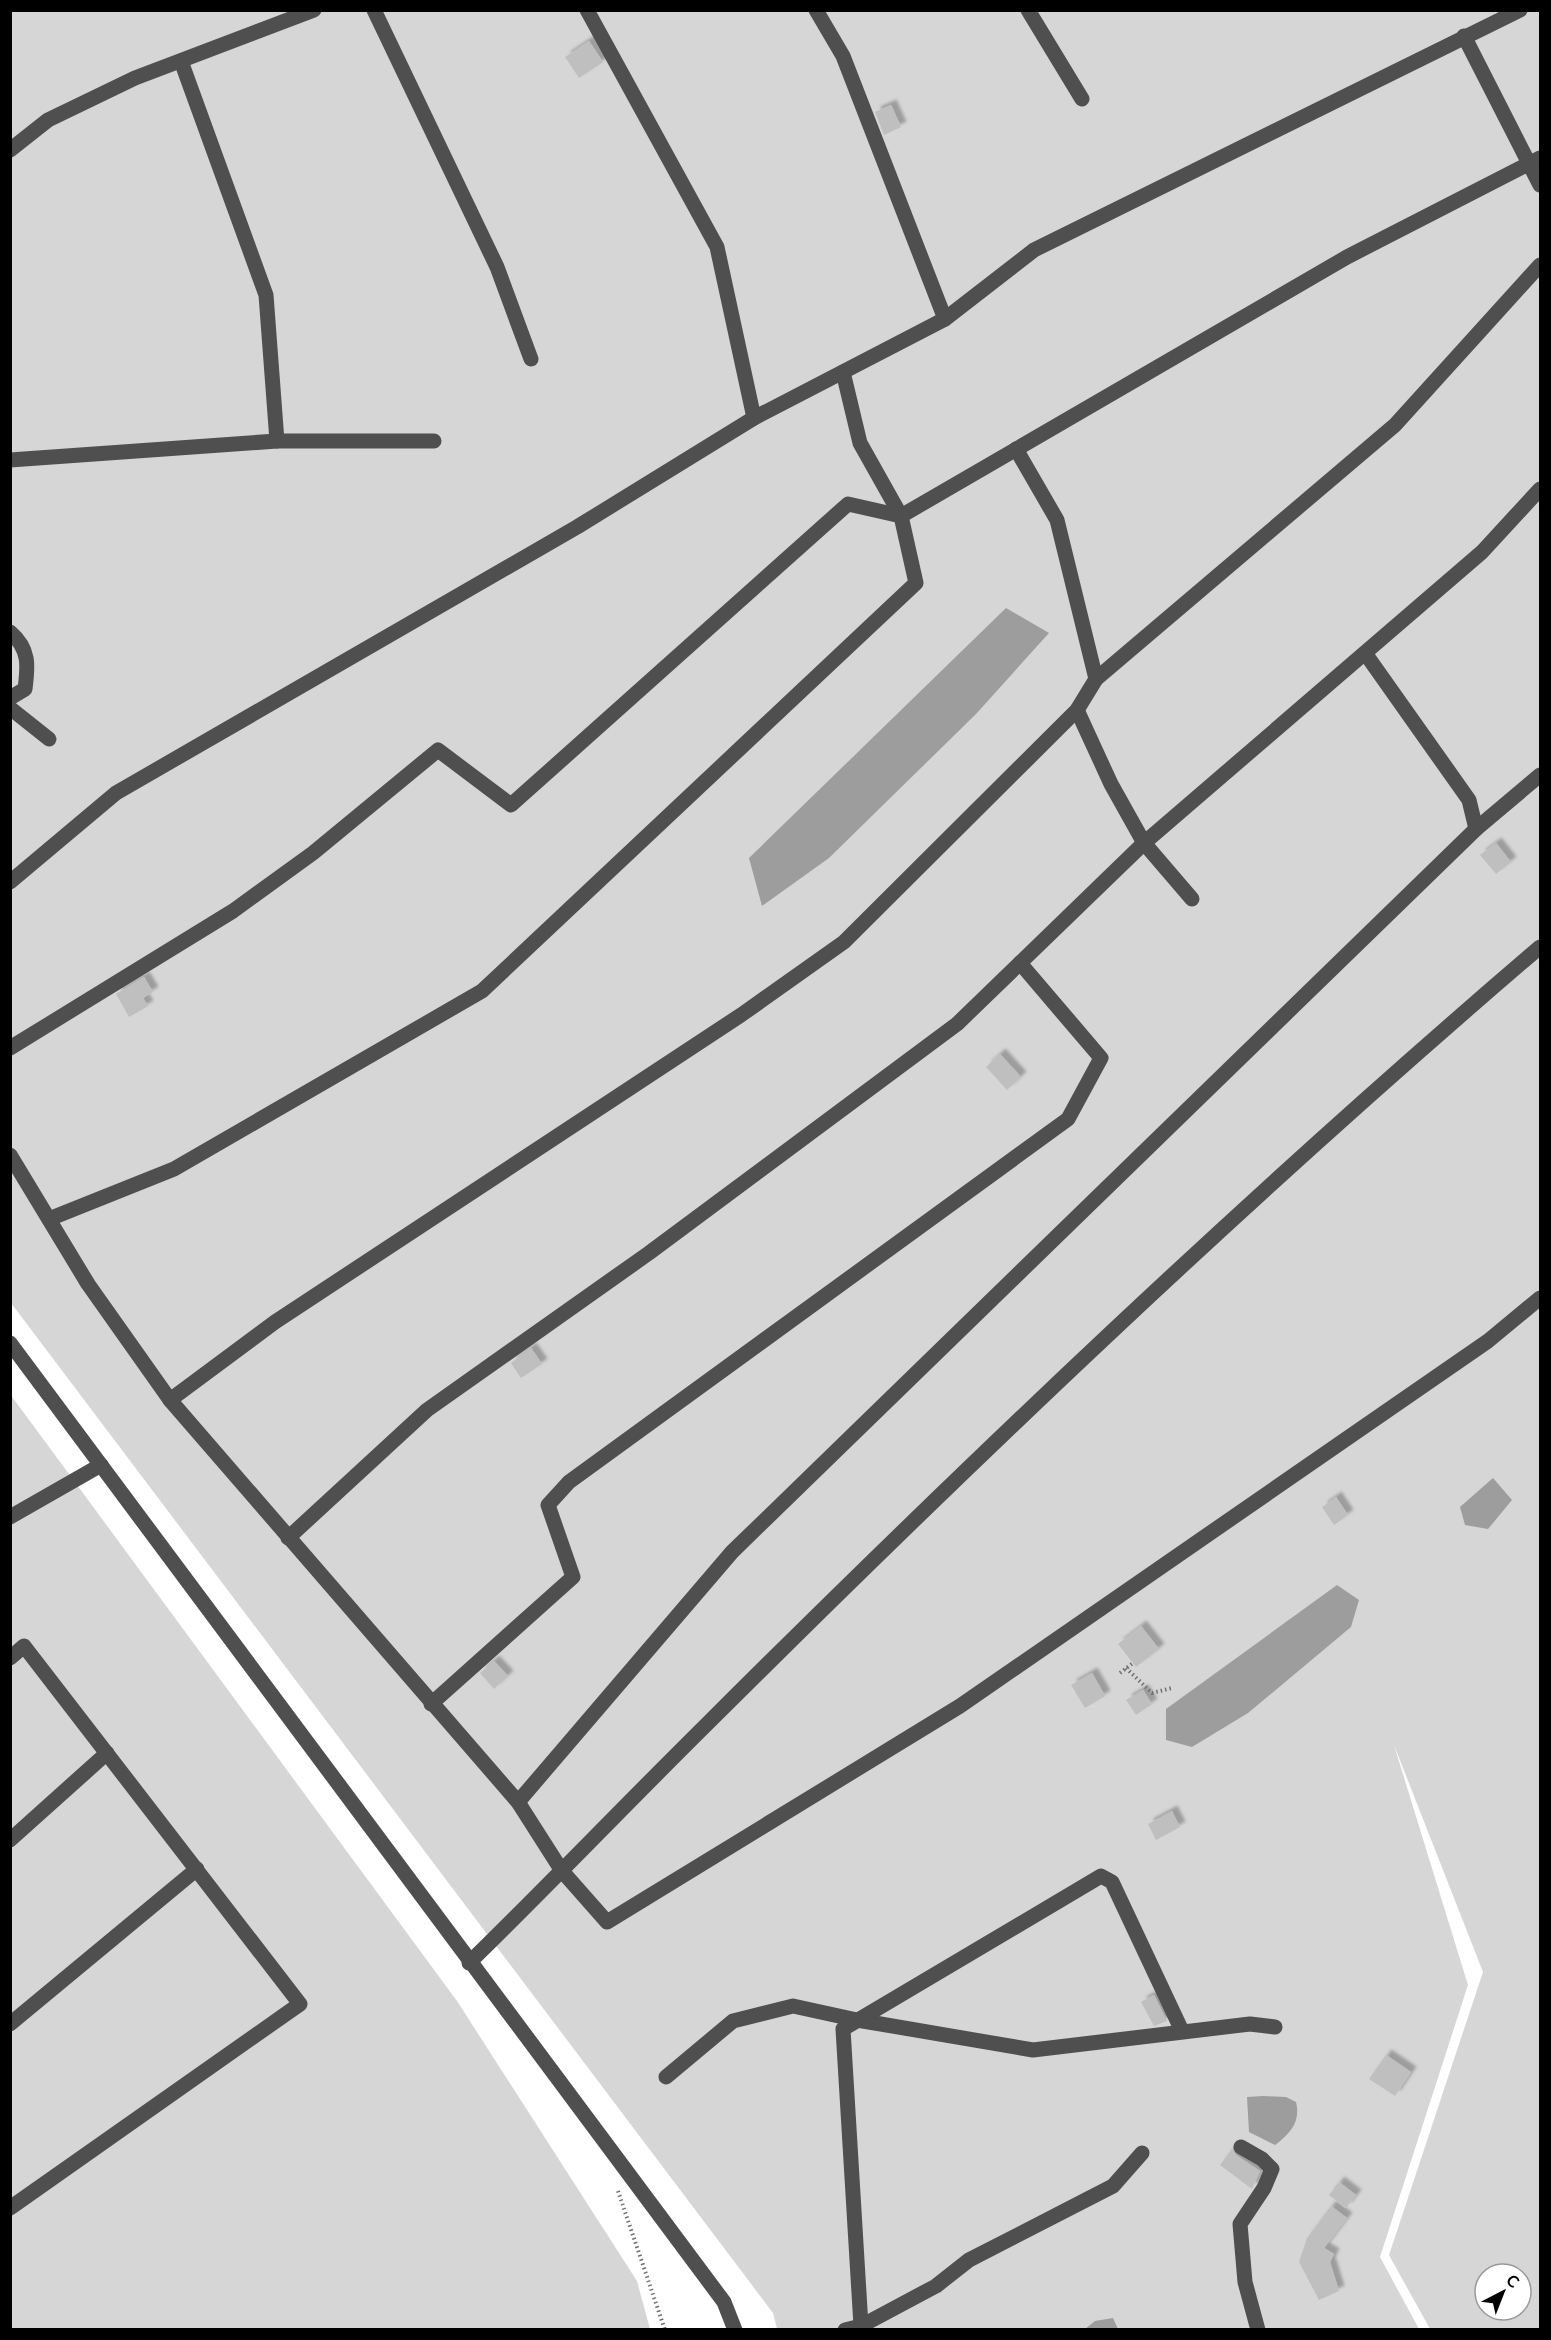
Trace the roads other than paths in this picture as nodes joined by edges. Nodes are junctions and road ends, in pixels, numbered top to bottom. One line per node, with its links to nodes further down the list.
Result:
1 (314, 10): 8 (street)
2 (374, 10): 15 (street)
3 (587, 10): 17 (street)
4 (816, 10): 14 (street)
5 (1028, 10): 9 (street)
6 (1520, 10): 7 (street)
7 (1464, 36): 11 (street); 14 (street)
8 (181, 61): 10 (street); 18 (street)
9 (1082, 99)
10 (10, 150)
11 (1535, 160): 12 (street); 20 (street)
12 (1540, 185)
13 (1540, 265): 26 (street)
14 (945, 319): 16 (street)
15 (531, 359)
16 (843, 372): 17 (street); 23 (street)
17 (754, 418): 34 (street)
18 (277, 441): 19 (street); 21 (street)
19 (434, 441)
20 (1016, 449): 23 (street); 26 (street)
21 (10, 460)
22 (1540, 489): 25 (street)
23 (901, 516): 38 (street); 40 (street)
24 (10, 632): 27 (street)
25 (1365, 652): 32 (street); 33 (street)
26 (1096, 679): 29 (street)
27 (10, 698)
28 (10, 708): 30 (street)
29 (1077, 710): 33 (street); 43 (street)
30 (49, 739)
31 (1540, 775): 32 (street)
32 (1476, 829): 50 (street)
33 (1144, 843): 35 (street); 37 (street)
34 (10, 882)
35 (1192, 899)
36 (1540, 947): 53 (street)
37 (1020, 963): 46 (street); 48 (street)
38 (10, 1047)
39 (10, 1155): 40 (street)
40 (49, 1219): 43 (street)
41 (1540, 1298): 53 (street)
42 (10, 1343): 44 (street)
43 (170, 1400): 46 (street)
44 (102, 1466): 45 (street); 54 (street)
45 (10, 1516)
46 (288, 1538): 48 (street)
47 (10, 1658): 49 (street)
48 (431, 1704): 50 (street)
49 (107, 1754): 51 (street); 52 (street)
50 (518, 1802): 53 (street)
51 (10, 1840)
52 (196, 1869): 56 (street); 62 (street)
53 (562, 1871): 54 (street)
54 (469, 1963): 64 (street)
55 (857, 2020): 58 (street); 58 (street); 59 (street); 63 (street)
56 (10, 2024)
57 (1275, 2027): 58 (street)
58 (1182, 2031)
59 (666, 2077)
60 (1241, 2148): 66 (street)
61 (1142, 2153): 63 (street)
62 (10, 2208)
63 (861, 2326): 65 (street)
64 (735, 2330)
65 (845, 2330)
66 (1258, 2330)

